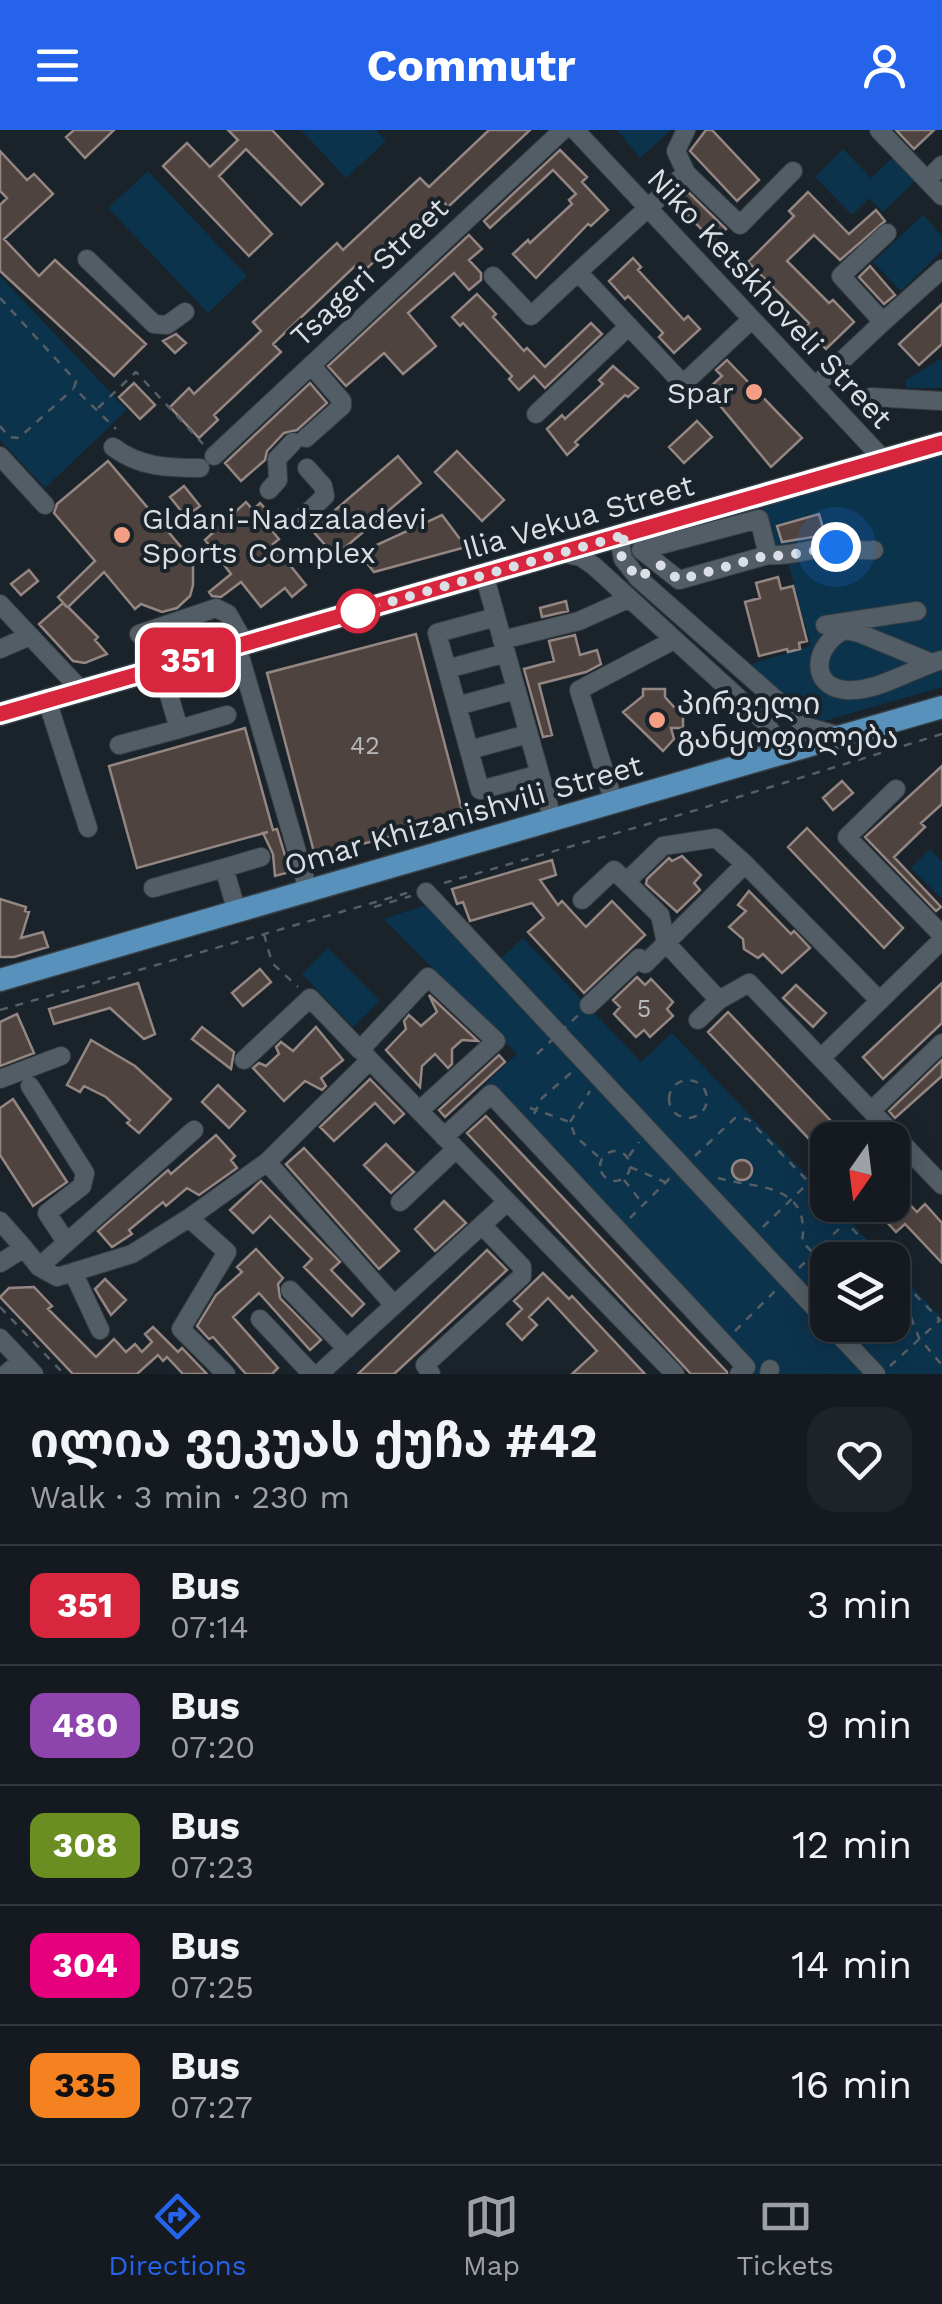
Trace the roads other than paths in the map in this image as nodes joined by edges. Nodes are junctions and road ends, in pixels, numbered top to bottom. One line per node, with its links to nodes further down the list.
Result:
1 (563, 130): 20 (street, Tsageri Street)
2 (575, 130): 10 (street, Niko Ketskhoveli Street)
3 (686, 130): 7 (street)
4 (879, 130): 8 (street)
5 (942, 166): 8 (street)
6 (793, 171): 7 (street)
7 (686, 173): 10 (street)
8 (927, 180): 9 (street)
9 (942, 196)
10 (648, 208): 14 (street); 17 (street, Niko Ketskhoveli Street)
11 (887, 233): 18 (street)
12 (87, 259): 16 (street)
13 (942, 268): 18 (street)
14 (578, 272): 15 (street); 19 (street)
15 (493, 276)
16 (185, 312)
17 (752, 320): 19 (street); 21 (street, Niko Ketskhoveli Street)
18 (883, 322): 21 (street)
19 (629, 326): 24 (street)
20 (310, 365): 26 (street, Tsageri Street); 30 (street)
21 (814, 386): 28 (street, Niko Ketskhoveli Street)
22 (871, 397): 23 (street)
23 (942, 400)
24 (536, 414)
25 (942, 443): 28 (main road, Ilia Vekua Street)
26 (112, 448)
27 (0, 456): 31 (street)
28 (884, 460): 33 (main road, Ilia Vekua Street)
29 (307, 468): 32 (street)
30 (269, 490)
31 (45, 506)
32 (298, 522)
33 (628, 534): 35 (main road, Ilia Vekua Street); 39 (street)
34 (874, 550): 36 (street)
35 (559, 553): 38 (main road, Ilia Vekua Street); 40 (street)
36 (768, 555): 37 (street); 37 (street)
37 (660, 565): 39 (street)
38 (484, 574): 43 (street); 48 (main road, Ilia Vekua Street)
39 (638, 578): 63 (street)
40 (628, 599): 47 (street); 49 (street)
41 (0, 604): 46 (street)
42 (917, 611): 44 (street)
43 (496, 617): 49 (street); 53 (street)
44 (825, 624)
45 (139, 634): 48 (street)
46 (30, 636): 50 (street); 54 (street)
47 (674, 640): 66 (street); 69 (street)
48 (241, 645): 52 (main road, Ilia Vekua Street); 78 (street)
49 (504, 646): 53 (street); 55 (street)
50 (0, 649)
51 (937, 662): 51 (street)
52 (161, 668): 54 (main road, Ilia Vekua Street); 61 (street)
53 (447, 669): 57 (street)
54 (81, 690): 56 (main road, Ilia Vekua Street)
55 (516, 690): 57 (street); 62 (street)
56 (47, 700): 59 (main road, Ilia Vekua Street); 71 (street)
57 (457, 706): 65 (street)
58 (942, 707): 63 (main road, Omar Khizanishvili Street)
59 (0, 714)
60 (227, 716): 61 (street)
61 (180, 729): 64 (street)
62 (528, 734): 65 (street); 67 (street)
63 (840, 736): 66 (main road, Omar Khizanishvili Street)
64 (119, 745)
65 (469, 750): 67 (street)
66 (762, 759): 69 (main road, Omar Khizanishvili Street)
67 (540, 774): 70 (street)
68 (896, 789): 81 (street)
69 (614, 803): 70 (main road, Omar Khizanishvili Street)
70 (553, 821): 78 (main road, Omar Khizanishvili Street)
71 (88, 828)
72 (261, 857): 74 (street)
73 (745, 864): 75 (street); 82 (street); 85 (street)
74 (224, 868): 76 (street); 80 (street)
75 (627, 880): 79 (street); 82 (street)
76 (152, 888)
77 (422, 890): 112 (street)
78 (309, 892): 80 (main road, Omar Khizanishvili Street)
79 (582, 900)
80 (237, 912): 83 (main road, Omar Khizanishvili Street)
81 (942, 937): 85 (street)
82 (666, 943): 84 (street); 86 (street)
83 (6, 975)
84 (718, 1000): 87 (street); 91 (street)
85 (880, 1000): 91 (street)
86 (588, 1004)
87 (698, 1020)
88 (942, 1043): 95 (street)
89 (61, 1056): 93 (street)
90 (365, 1056): 92 (street); 96 (street); 96 (street); 99 (street)
91 (822, 1057): 95 (street)
92 (244, 1060)
93 (0, 1079)
94 (30, 1086): 106 (street)
95 (872, 1110): 100 (street)
96 (419, 1112): 98 (street)
97 (194, 1130): 106 (street)
98 (450, 1143): 101 (street); 102 (street); 125 (street)
99 (267, 1162): 103 (street); 113 (street)
100 (942, 1185)
101 (400, 1202)
102 (507, 1202): 105 (street); 124 (street)
103 (189, 1218): 110 (street); 122 (street)
104 (0, 1221): 107 (street)
105 (482, 1225): 113 (street); 123 (street)
106 (66, 1242): 109 (street)
107 (24, 1248): 108 (street); 109 (street)
108 (0, 1263)
109 (39, 1266): 110 (street)
110 (73, 1272): 115 (street)
111 (290, 1290): 118 (street)
112 (810, 1304)
113 (394, 1305): 118 (street)
114 (260, 1319): 120 (street)
115 (100, 1330)
116 (0, 1338): 119 (street)
117 (847, 1342): 126 (street)
118 (347, 1348): 120 (street)
119 (27, 1367): 121 (street)
120 (321, 1373)
121 (6, 1374)
122 (226, 1374)
123 (431, 1374)
124 (674, 1374)
125 (739, 1374)
126 (879, 1374)

